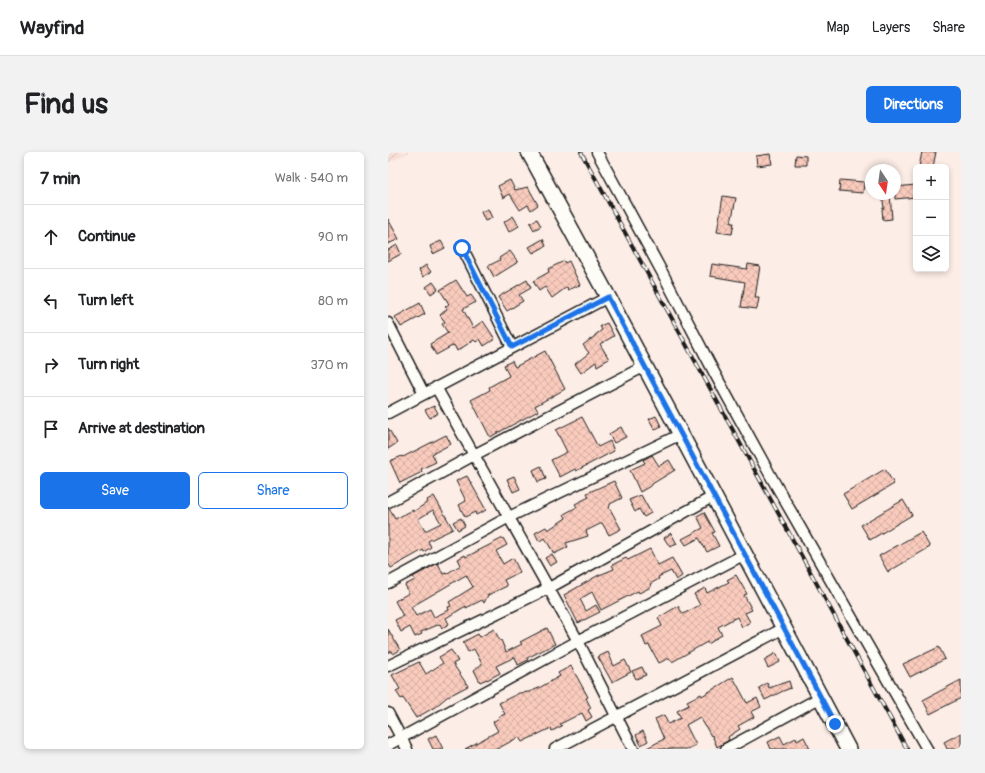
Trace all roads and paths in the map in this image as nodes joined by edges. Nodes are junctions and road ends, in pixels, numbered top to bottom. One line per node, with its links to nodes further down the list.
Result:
1 (529, 152): 4 (street)
2 (597, 152): 32 (street)
3 (462, 248): 6 (street)
4 (608, 297): 6 (street); 7 (street)
5 (388, 324): 9 (street)
6 (512, 347): 8 (street)
7 (645, 366): 11 (street); 12 (street)
8 (436, 387): 9 (street); 12 (street)
9 (424, 394): 10 (street)
10 (388, 413)
11 (681, 434): 13 (street); 15 (street)
12 (474, 455): 14 (street); 15 (street)
13 (714, 496): 16 (street); 18 (street)
14 (388, 502)
15 (509, 517): 17 (street); 18 (street)
16 (745, 554): 19 (street); 20 (street)
17 (388, 583)
18 (548, 588): 20 (street); 21 (street)
19 (784, 628): 22 (street); 24 (street)
20 (578, 641): 24 (street); 25 (street)
21 (388, 666)
22 (821, 697): 30 (street); 31 (street)
23 (388, 713): 25 (street)
24 (616, 716): 28 (street); 29 (street)
25 (400, 738): 26 (street); 27 (street)
26 (388, 744)
27 (407, 749)
28 (554, 749)
29 (633, 749)
30 (726, 749)
31 (848, 749)
32 (927, 749)

